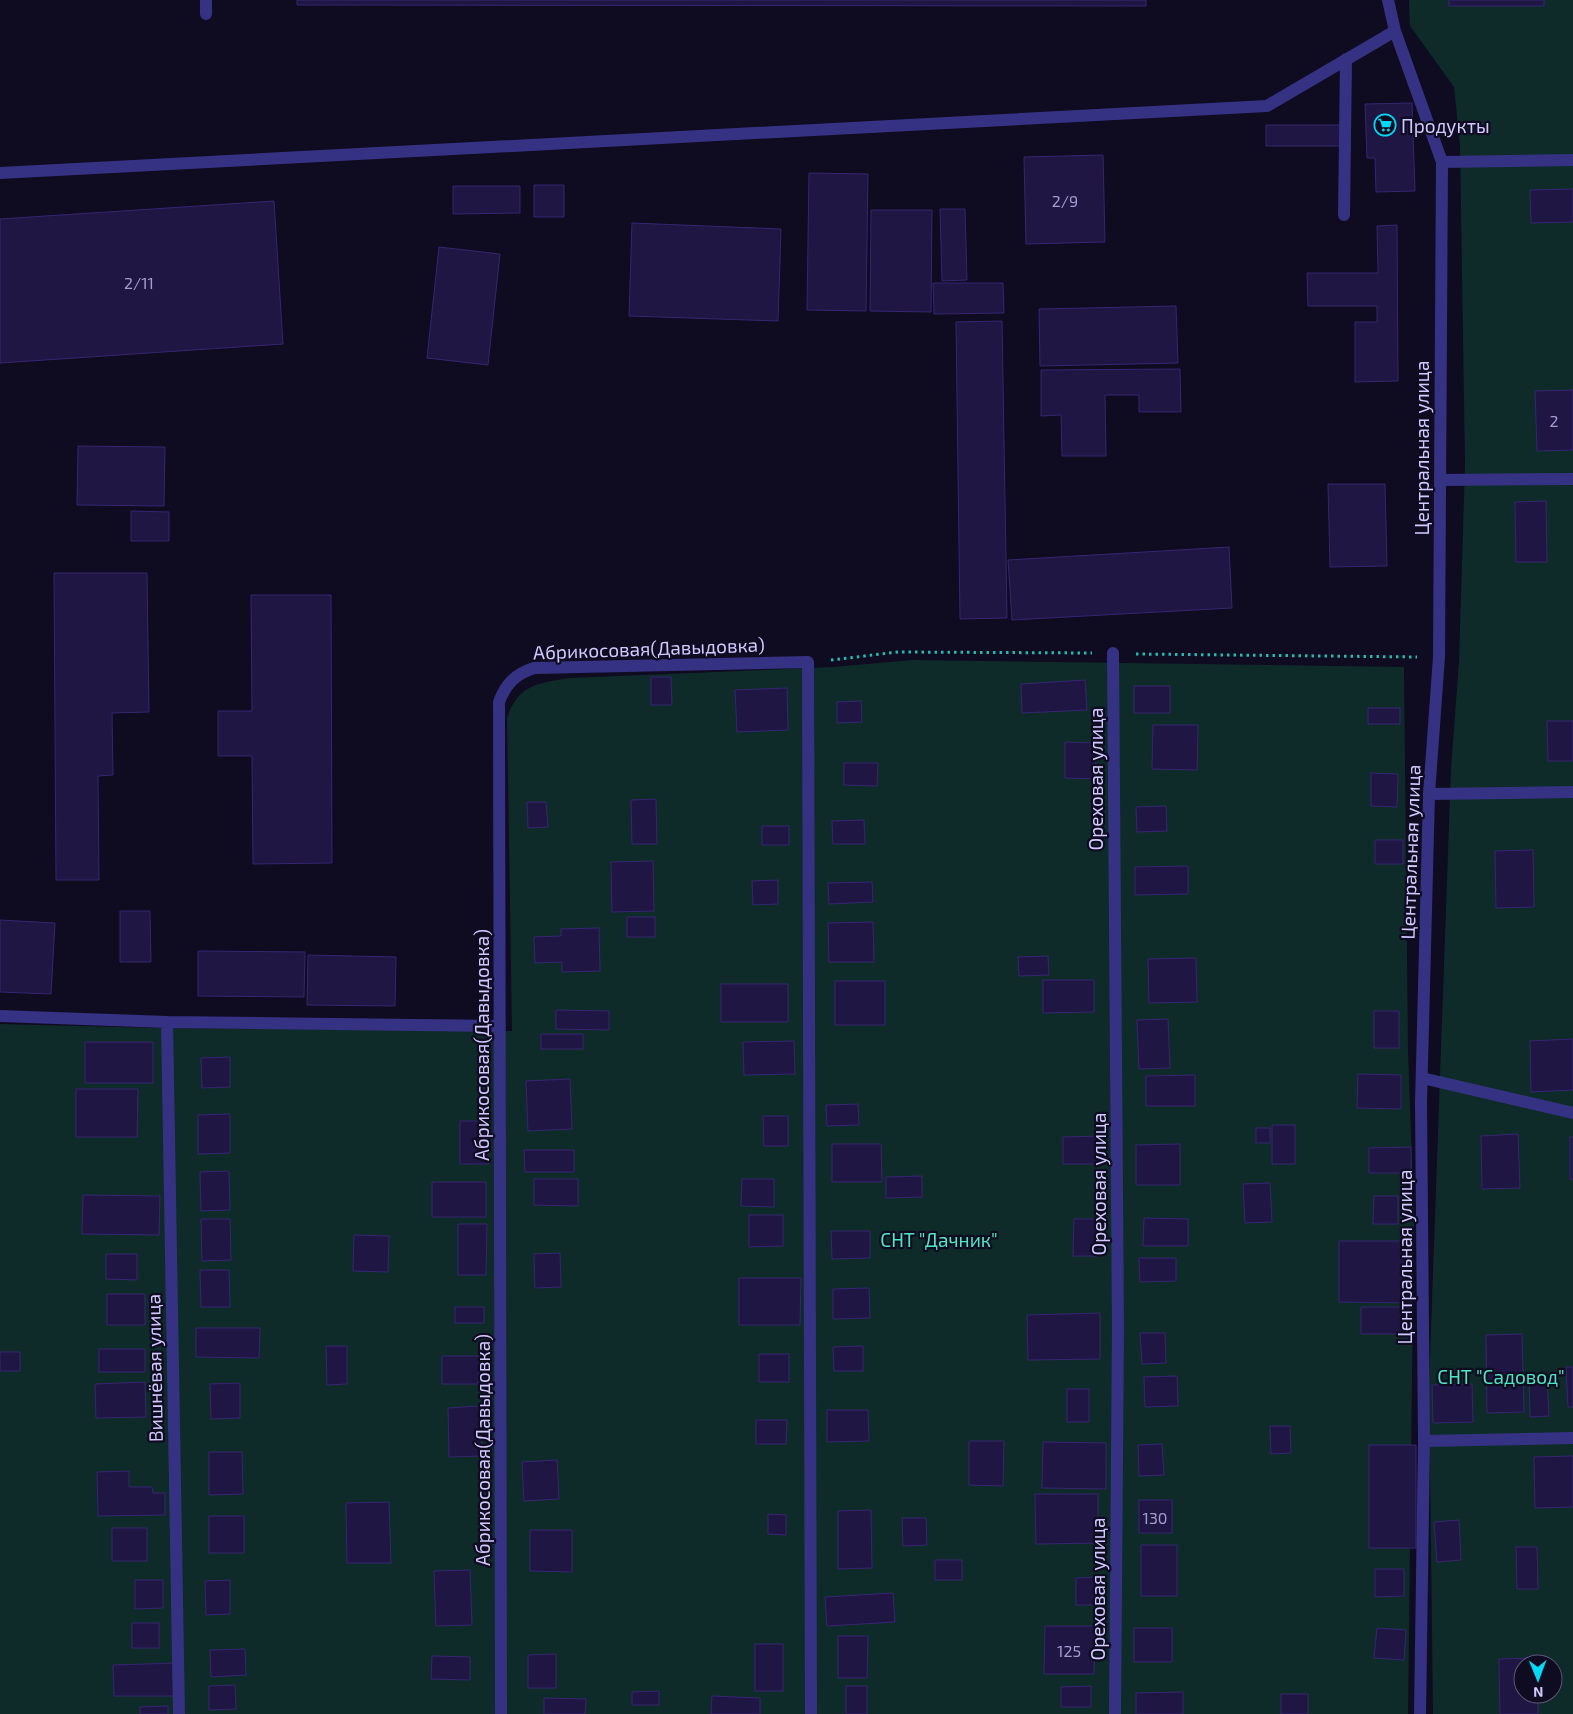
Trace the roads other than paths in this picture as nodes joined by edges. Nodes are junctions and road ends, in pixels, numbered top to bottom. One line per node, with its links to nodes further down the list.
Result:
1 (206, 0): 3 (street)
2 (1388, 0): 4 (street, Центральная улица)
3 (206, 14)
4 (1395, 31): 5 (street); 7 (street, Центральная улица)
5 (1346, 59): 8 (street); 9 (street)
6 (1573, 160): 7 (street)
7 (1442, 162): 11 (street, Центральная улица)
8 (0, 173)
9 (1344, 214)
10 (1573, 479): 11 (street)
11 (1440, 480): 14 (street, Центральная улица)
12 (1113, 653): 25 (street, Ореховая улица)
13 (1573, 792): 14 (street)
14 (1429, 794): 18 (street, Центральная улица)
15 (0, 1016): 16 (street)
16 (167, 1022): 17 (street); 22 (street, Вишнёвая улица)
17 (500, 1026): 23 (street, Абрикосовая(Давыдовка)); 24 (street, Абрикосовая(Давыдовка))
18 (1422, 1078): 19 (street); 21 (street, Центральная улица)
19 (1573, 1113)
20 (1573, 1438): 21 (street)
21 (1424, 1441): 26 (street, Центральная улица)
22 (179, 1714)
23 (501, 1714)
24 (811, 1714)
25 (1115, 1714)
26 (1420, 1714)

